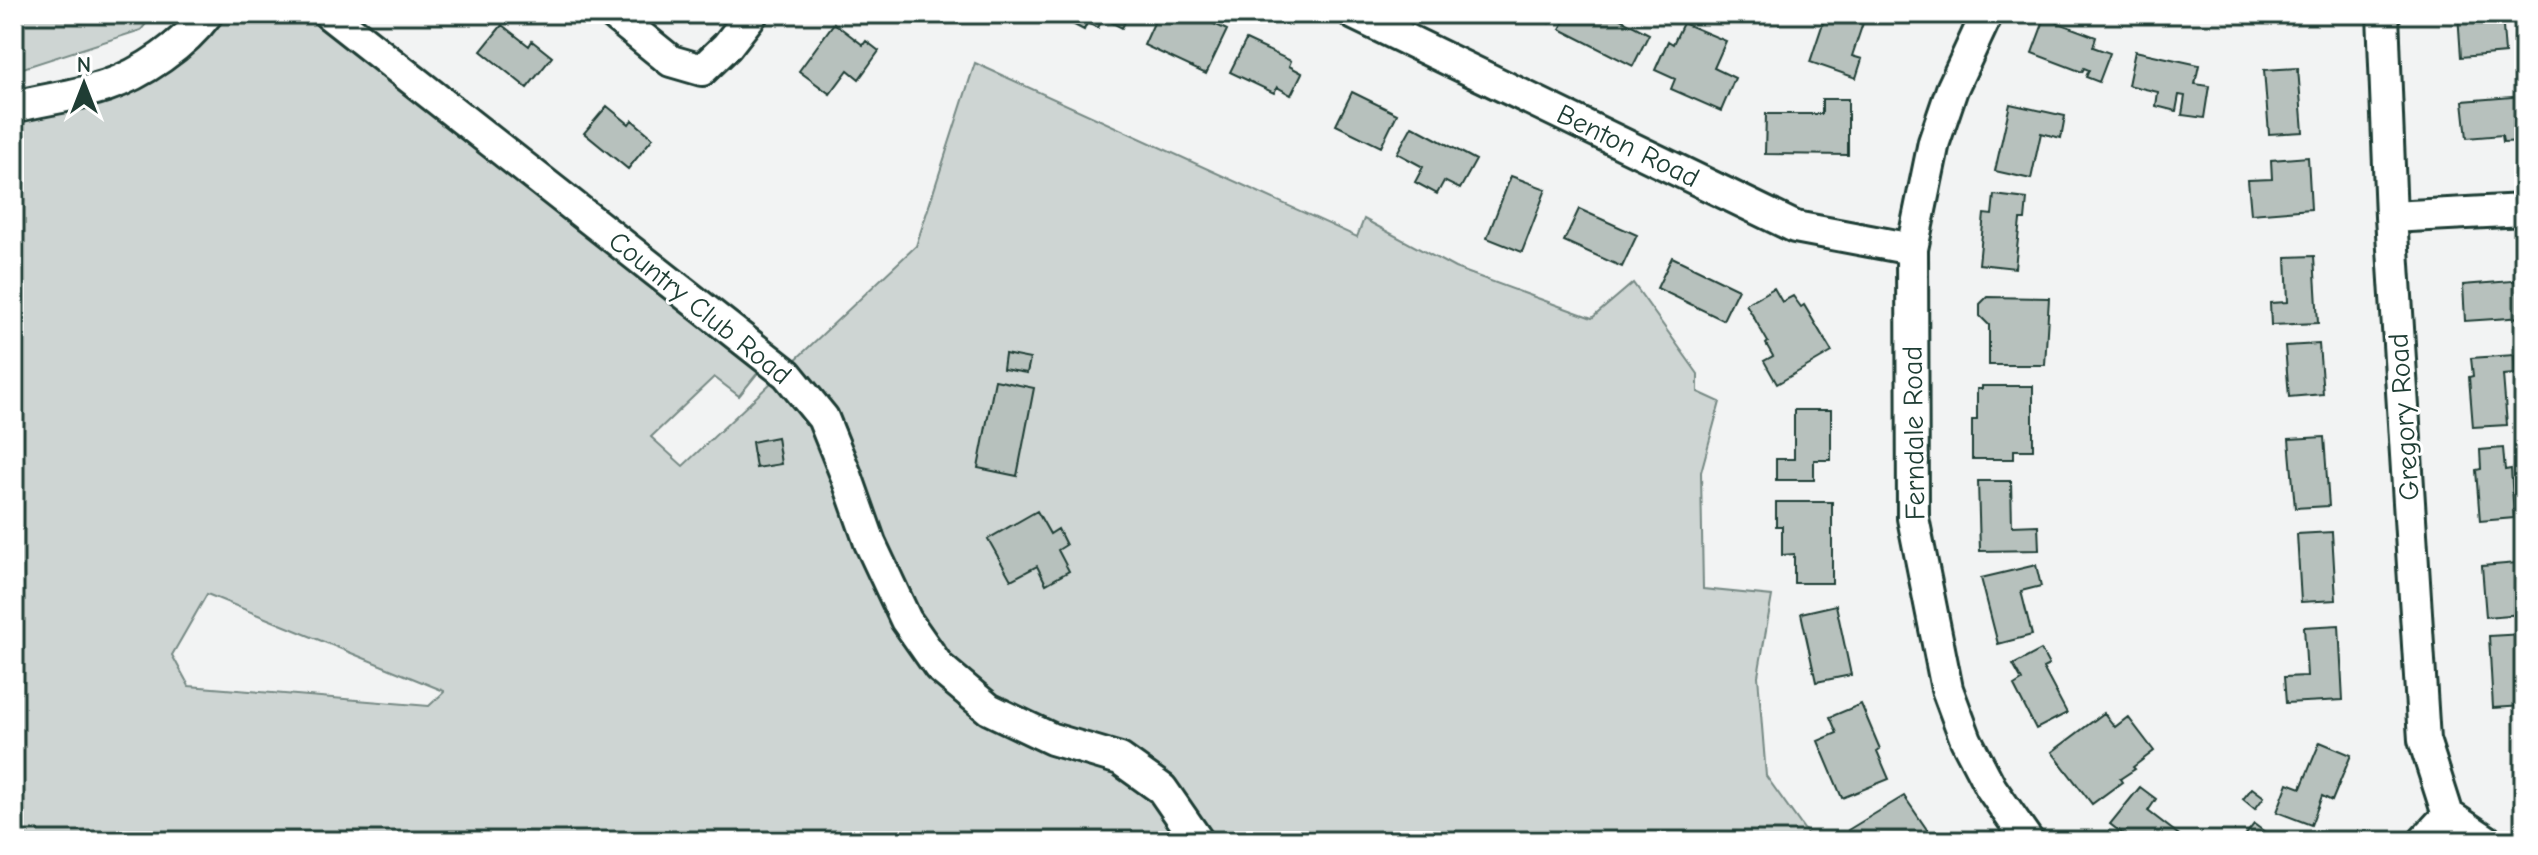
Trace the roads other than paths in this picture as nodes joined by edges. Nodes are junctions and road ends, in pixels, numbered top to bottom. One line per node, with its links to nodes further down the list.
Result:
1 (207, 14): 8 (street)
2 (329, 14): 13 (street, Country Club Road)
3 (613, 14): 4 (street)
4 (752, 14)
5 (1354, 14): 11 (street, Benton Road)
6 (1987, 14): 11 (street, Ferndale Road)
7 (2383, 14): 10 (street, Gregory Road)
8 (14, 107)
9 (2524, 210): 10 (street)
10 (2391, 217): 12 (street, Gregory Road)
11 (1912, 249): 14 (street, Ferndale Road)
12 (2448, 815): 15 (street); 16 (street)
13 (1198, 841)
14 (2028, 841)
15 (2424, 841)
16 (2487, 841)

